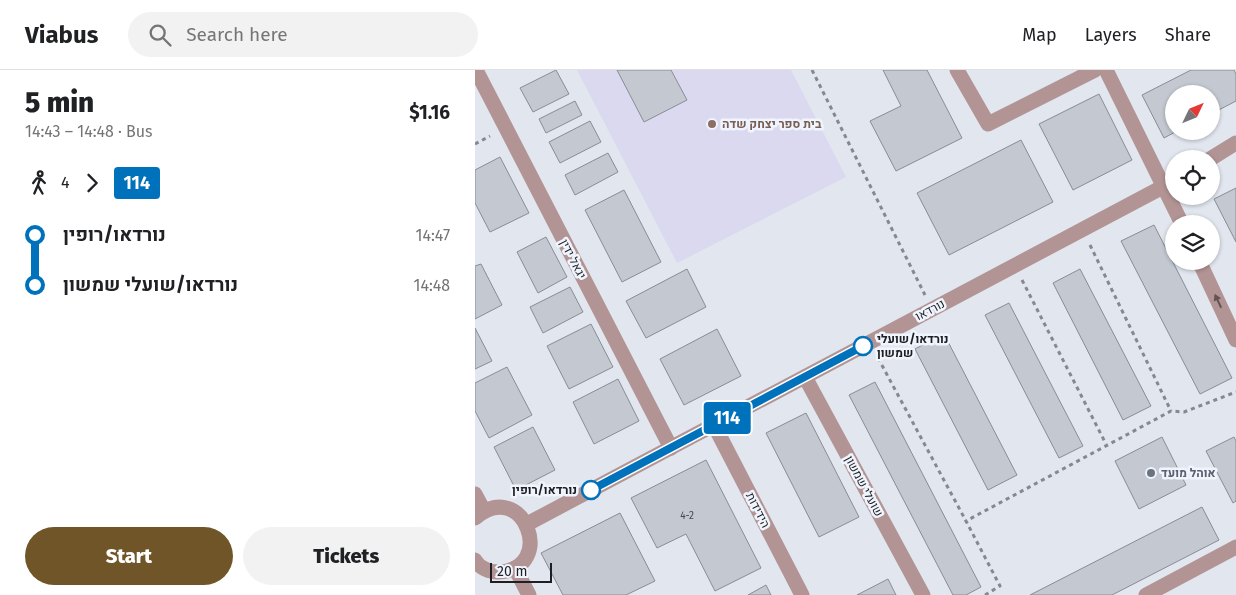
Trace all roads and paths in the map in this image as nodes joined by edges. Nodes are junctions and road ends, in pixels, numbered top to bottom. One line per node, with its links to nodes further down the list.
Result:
1 (475, 70): 21 (street, יגאל ידין)
2 (812, 70): 13 (path)
3 (957, 70): 4 (street)
4 (1095, 70)
5 (1106, 70): 8 (street)
6 (1236, 143): 7 (street)
7 (1220, 153)
8 (1165, 177)
9 (1165, 186): 10 (street, נורדאו)
10 (1083, 230): 11 (street, נורדאו); 18 (path)
11 (1014, 266): 13 (street, נורדאו); 20 (path)
12 (1203, 270): 14 (street, one-way to 12)
13 (932, 309): 15 (street, נורדאו)
14 (1236, 340)
15 (870, 342): 16 (street, נורדאו); 24 (path)
16 (805, 377): 19 (street, נורדאו); 31 (street, שועלי שמשון)
17 (1236, 392): 18 (path)
18 (1171, 411): 20 (path)
19 (714, 425): 21 (street, נורדאו); 30 (street, הידידות)
20 (1106, 444): 24 (path)
21 (671, 448): 25 (street, נורדאו)
22 (475, 494): 23 (street)
23 (479, 514): 25 (street)
24 (966, 521): 32 (path)
25 (527, 524): 28 (street)
26 (1236, 547): 33 (street)
27 (476, 563): 28 (street)
28 (515, 568): 29 (street)
29 (529, 595)
30 (801, 595)
31 (923, 595)
32 (985, 595)
33 (1146, 595)

